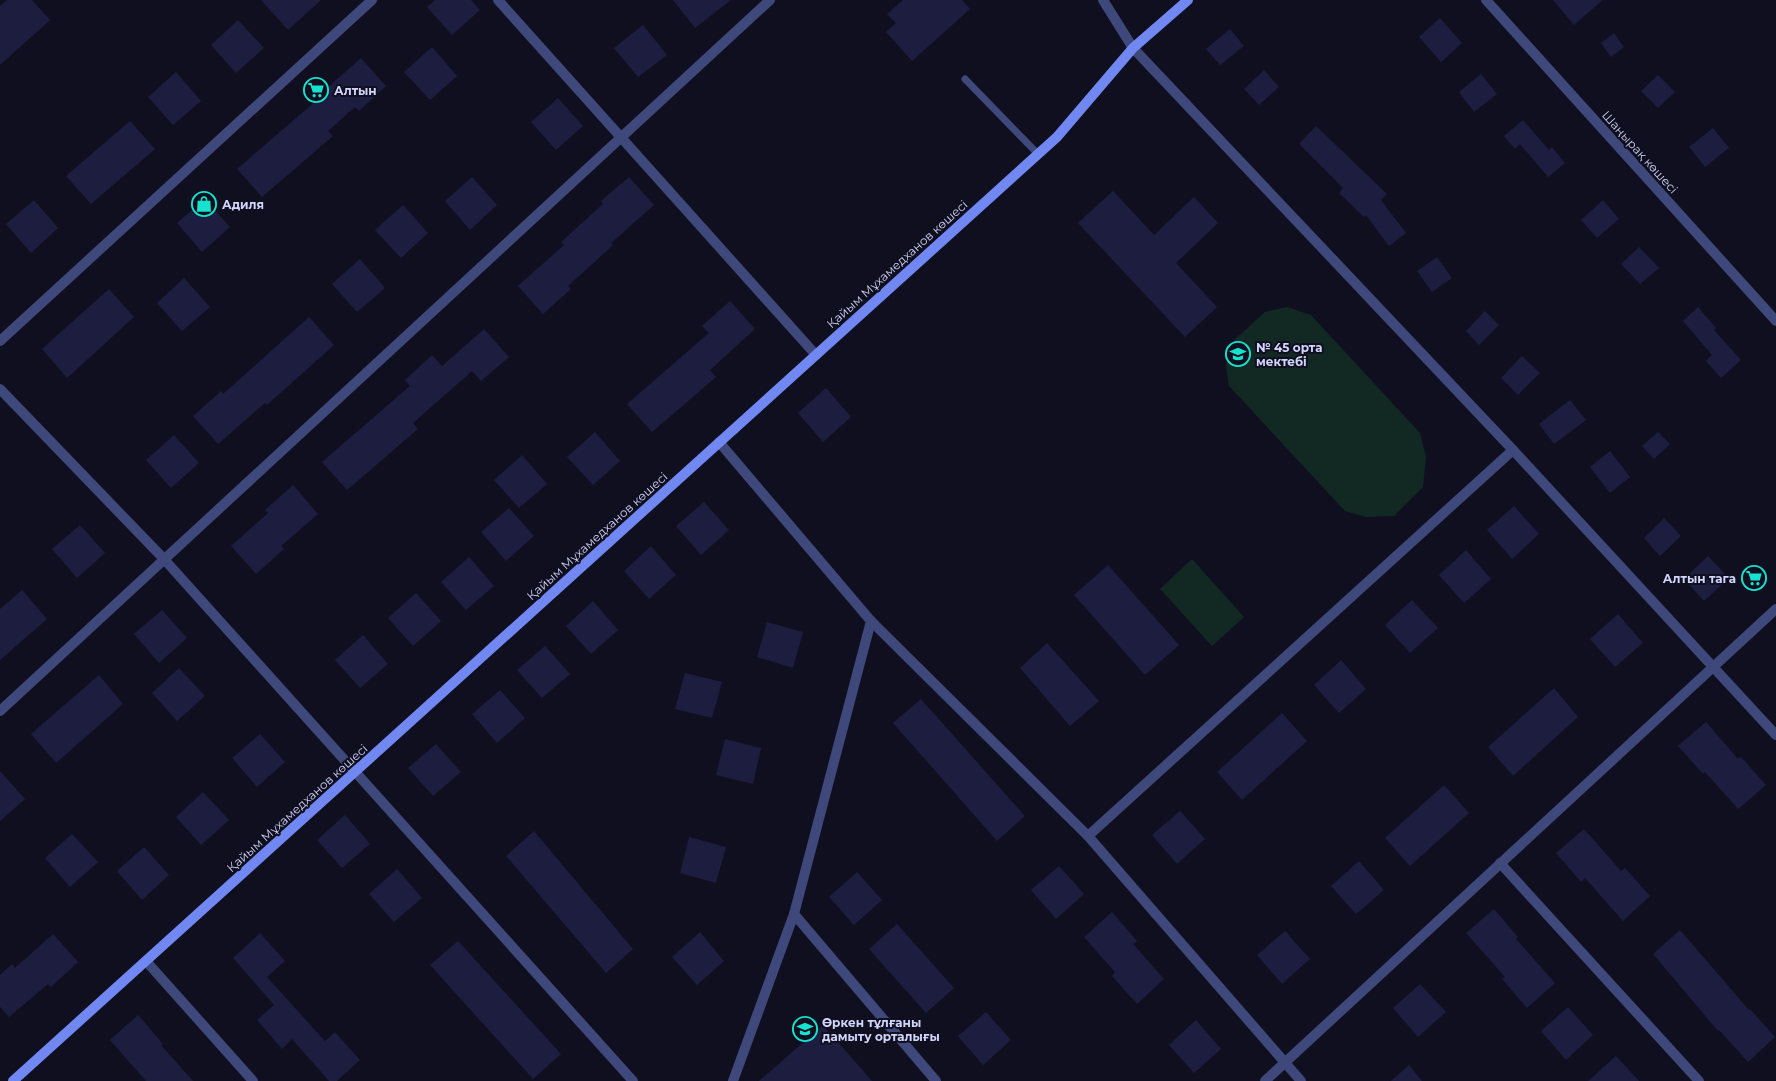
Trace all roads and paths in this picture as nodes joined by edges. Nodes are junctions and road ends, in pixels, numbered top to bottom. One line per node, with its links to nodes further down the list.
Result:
1 (372, 0): 12 (street)
2 (498, 0): 9 (street)
3 (770, 0): 9 (street)
4 (1103, 0): 7 (street)
5 (1188, 0): 7 (street, Қайым Мұхамедханов көшесі)
6 (1486, 0): 11 (street, Шаңырақ көшесі)
7 (1132, 48): 10 (street, Қайым Мұхамедханов көшесі); 16 (street)
8 (965, 79): 10 (lane)
9 (621, 137): 13 (street); 17 (street)
10 (1038, 154): 13 (street, Қайым Мұхамедханов көшесі)
11 (1776, 321)
12 (0, 341)
13 (816, 355): 15 (street, Қайым Мұхамедханов көшесі)
14 (0, 389): 17 (street)
15 (719, 442): 19 (street); 23 (street, Қайым Мұхамедханов көшесі)
16 (1513, 450): 20 (street); 24 (street)
17 (163, 558): 21 (street); 23 (street)
18 (1776, 609): 20 (street)
19 (871, 621): 24 (street); 26 (street)
20 (1714, 666): 22 (street); 25 (street)
21 (0, 711)
22 (1776, 735)
23 (354, 772): 27 (street, Қайым Мұхамедханов көшесі); 31 (street)
24 (1088, 836): 28 (street)
25 (1500, 863): 28 (street); 36 (street)
26 (794, 914): 32 (street); 33 (street)
27 (146, 961): 29 (street, Қайым Мұхамедханов көшесі); 30 (street)
28 (1284, 1063): 34 (street); 35 (street)
29 (13, 1081)
30 (253, 1081)
31 (633, 1081)
32 (733, 1081)
33 (936, 1081)
34 (1265, 1081)
35 (1301, 1081)
36 (1699, 1081)

